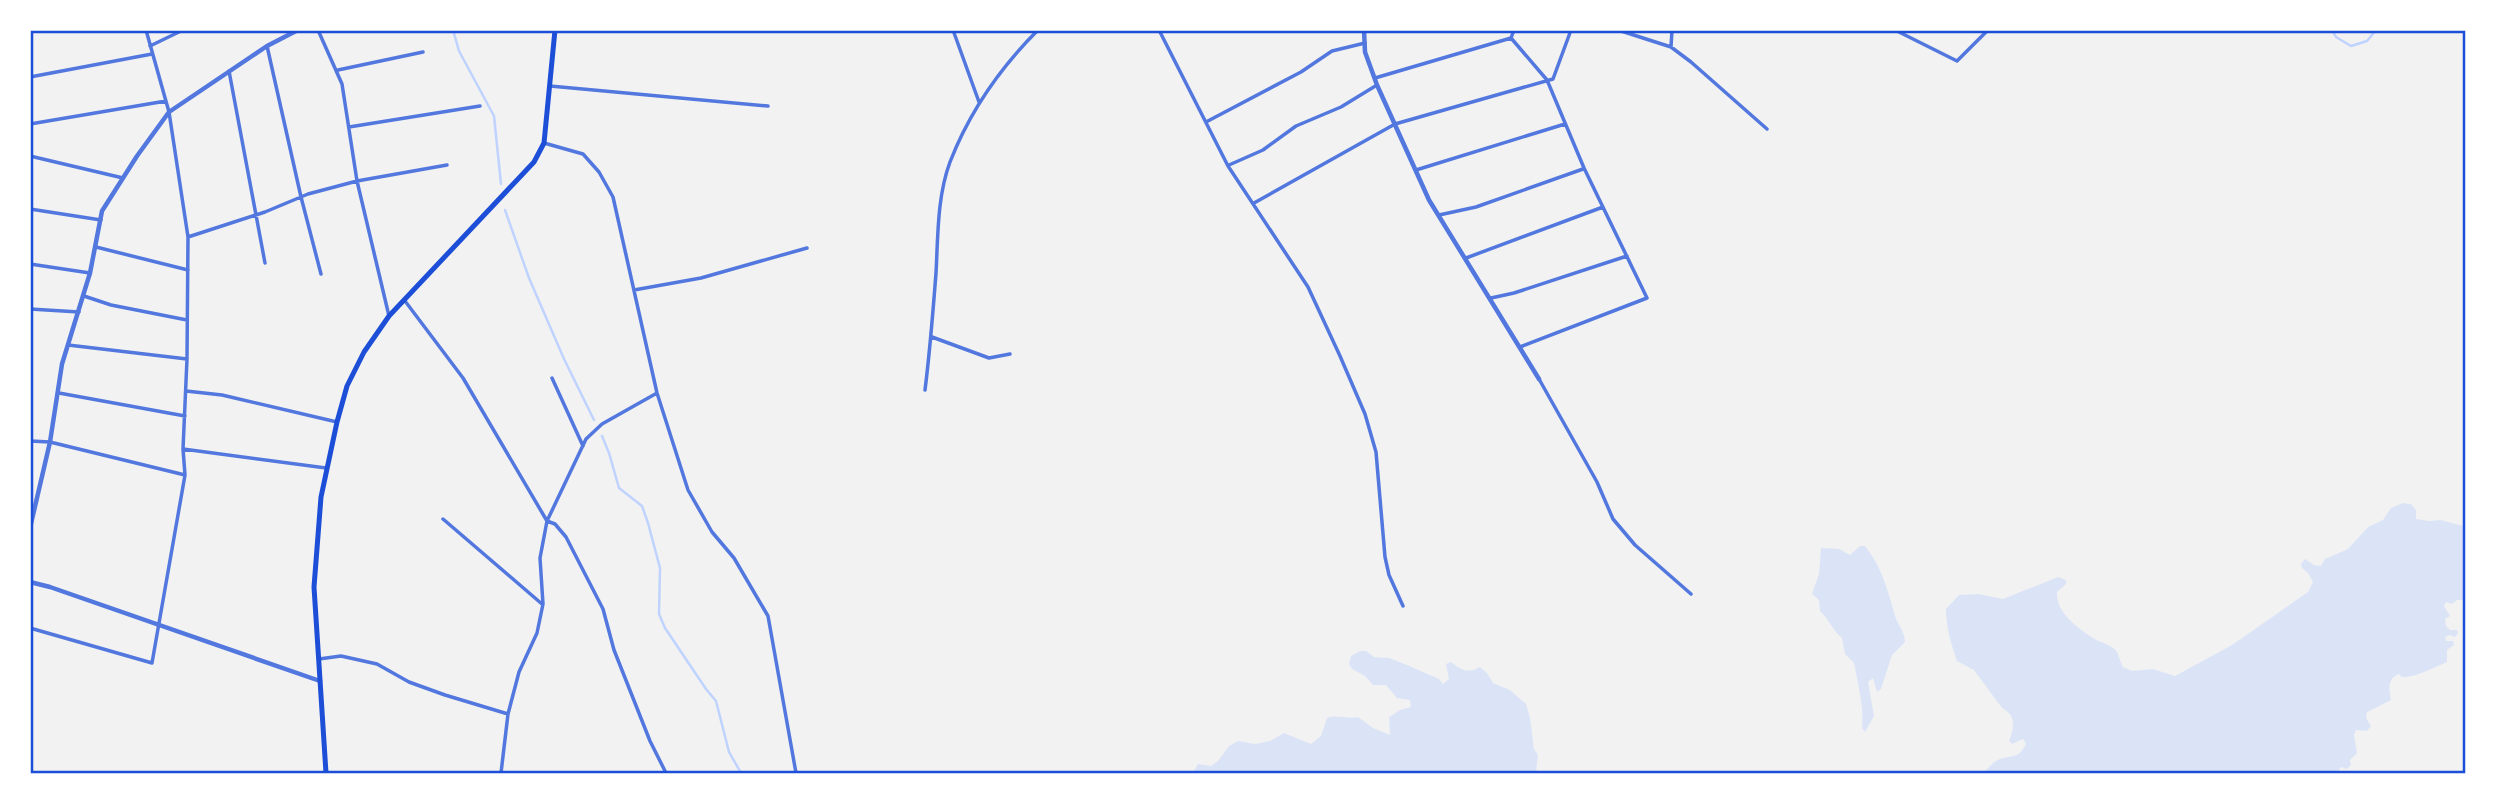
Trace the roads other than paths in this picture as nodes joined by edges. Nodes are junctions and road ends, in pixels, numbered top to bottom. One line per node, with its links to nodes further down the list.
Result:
1 (146, 30): 18 (street)
2 (183, 30): 18 (street)
3 (298, 30): 19 (street)
4 (318, 30): 23 (street)
5 (555, 30): 29 (main road)
6 (953, 30): 31 (street)
7 (1038, 30): 31 (street)
8 (1159, 30): 35 (street)
9 (1364, 30): 17 (street)
10 (1514, 30): 16 (street)
11 (1571, 30): 27 (street)
12 (1618, 30): 20 (street)
13 (1672, 30): 20 (street)
14 (1895, 30): 15 (street)
15 (1988, 30)
16 (1511, 38): 26 (street); 27 (street)
17 (1365, 43): 26 (street); 35 (street)
18 (150, 46): 22 (street)
19 (267, 46): 24 (street); 49 (street)
20 (1671, 47): 40 (street)
21 (423, 52): 23 (street)
22 (153, 54): 25 (street); 30 (street)
23 (338, 70): 39 (street)
24 (229, 71): 34 (street); 53 (street)
25 (30, 77)
26 (1375, 78): 28 (street)
27 (1547, 80): 37 (street); 38 (street)
28 (1377, 85): 37 (street); 44 (street)
29 (548, 86): 33 (street); 41 (main road)
30 (166, 101): 34 (street); 36 (street)
31 (979, 102): 74 (street)
32 (480, 106): 39 (street)
33 (768, 106)
34 (169, 112): 47 (street); 56 (street)
35 (1206, 122): 44 (street)
36 (30, 124)
37 (1395, 124): 46 (street); 50 (street)
38 (1566, 124): 45 (street); 46 (street)
39 (349, 127): 48 (street)
40 (1767, 129)
41 (544, 143): 66 (street); 69 (main road)
42 (30, 156): 47 (street)
43 (447, 165): 48 (street)
44 (1228, 166): 50 (street)
45 (1584, 168): 51 (street); 54 (street)
46 (1416, 170): 54 (street)
47 (123, 178): 55 (street)
48 (357, 181): 49 (street); 72 (street)
49 (301, 197): 53 (street); 65 (street)
50 (1254, 203): 99 (street)
51 (1603, 207): 59 (street); 60 (street)
52 (30, 209): 55 (street)
53 (255, 215): 56 (street); 61 (street)
54 (1439, 215): 60 (street)
55 (101, 220): 57 (street)
56 (188, 237): 63 (street)
57 (96, 247): 63 (street); 64 (street)
58 (807, 248): 66 (street)
59 (1627, 256): 68 (street); 76 (street)
60 (1466, 258): 68 (street)
61 (265, 263)
62 (30, 264): 64 (street)
63 (188, 270): 73 (street)
64 (90, 273): 67 (street)
65 (321, 274)
66 (635, 290): 84 (street)
67 (84, 296): 71 (street); 73 (street)
68 (1491, 298): 76 (street)
69 (405, 301): 72 (main road); 94 (street)
70 (30, 309): 71 (street)
71 (79, 312): 75 (street)
72 (389, 316): 86 (main road)
73 (188, 320): 78 (street)
74 (932, 337): 77 (street); 81 (street)
75 (68, 345): 78 (street); 83 (street)
76 (1520, 346): 80 (street)
77 (1010, 354)
78 (187, 359): 82 (street)
79 (552, 378): 89 (street)
80 (1539, 379): 97 (street)
81 (925, 390)
82 (186, 391): 85 (street); 86 (street)
83 (59, 393): 85 (street); 88 (street)
84 (657, 393): 89 (street); 108 (street)
85 (184, 416): 90 (street)
86 (337, 422): 91 (main road)
87 (30, 441): 88 (street)
88 (50, 442): 92 (street); 95 (street)
89 (583, 446): 94 (street)
90 (183, 449): 91 (street); 92 (street)
91 (327, 468): 102 (main road)
92 (185, 475): 100 (street)
93 (443, 519): 98 (street)
94 (547, 521): 98 (street); 107 (street)
95 (30, 528)
96 (30, 582): 100 (street)
97 (1691, 594)
98 (543, 604): 104 (street)
99 (1403, 606)
100 (159, 625): 101 (street); 103 (street)
101 (30, 628)
102 (319, 659): 103 (main road); 104 (street)
103 (320, 681): 105 (main road)
104 (508, 714): 106 (street)
105 (327, 773)
106 (501, 773)
107 (666, 773)
108 (796, 773)

